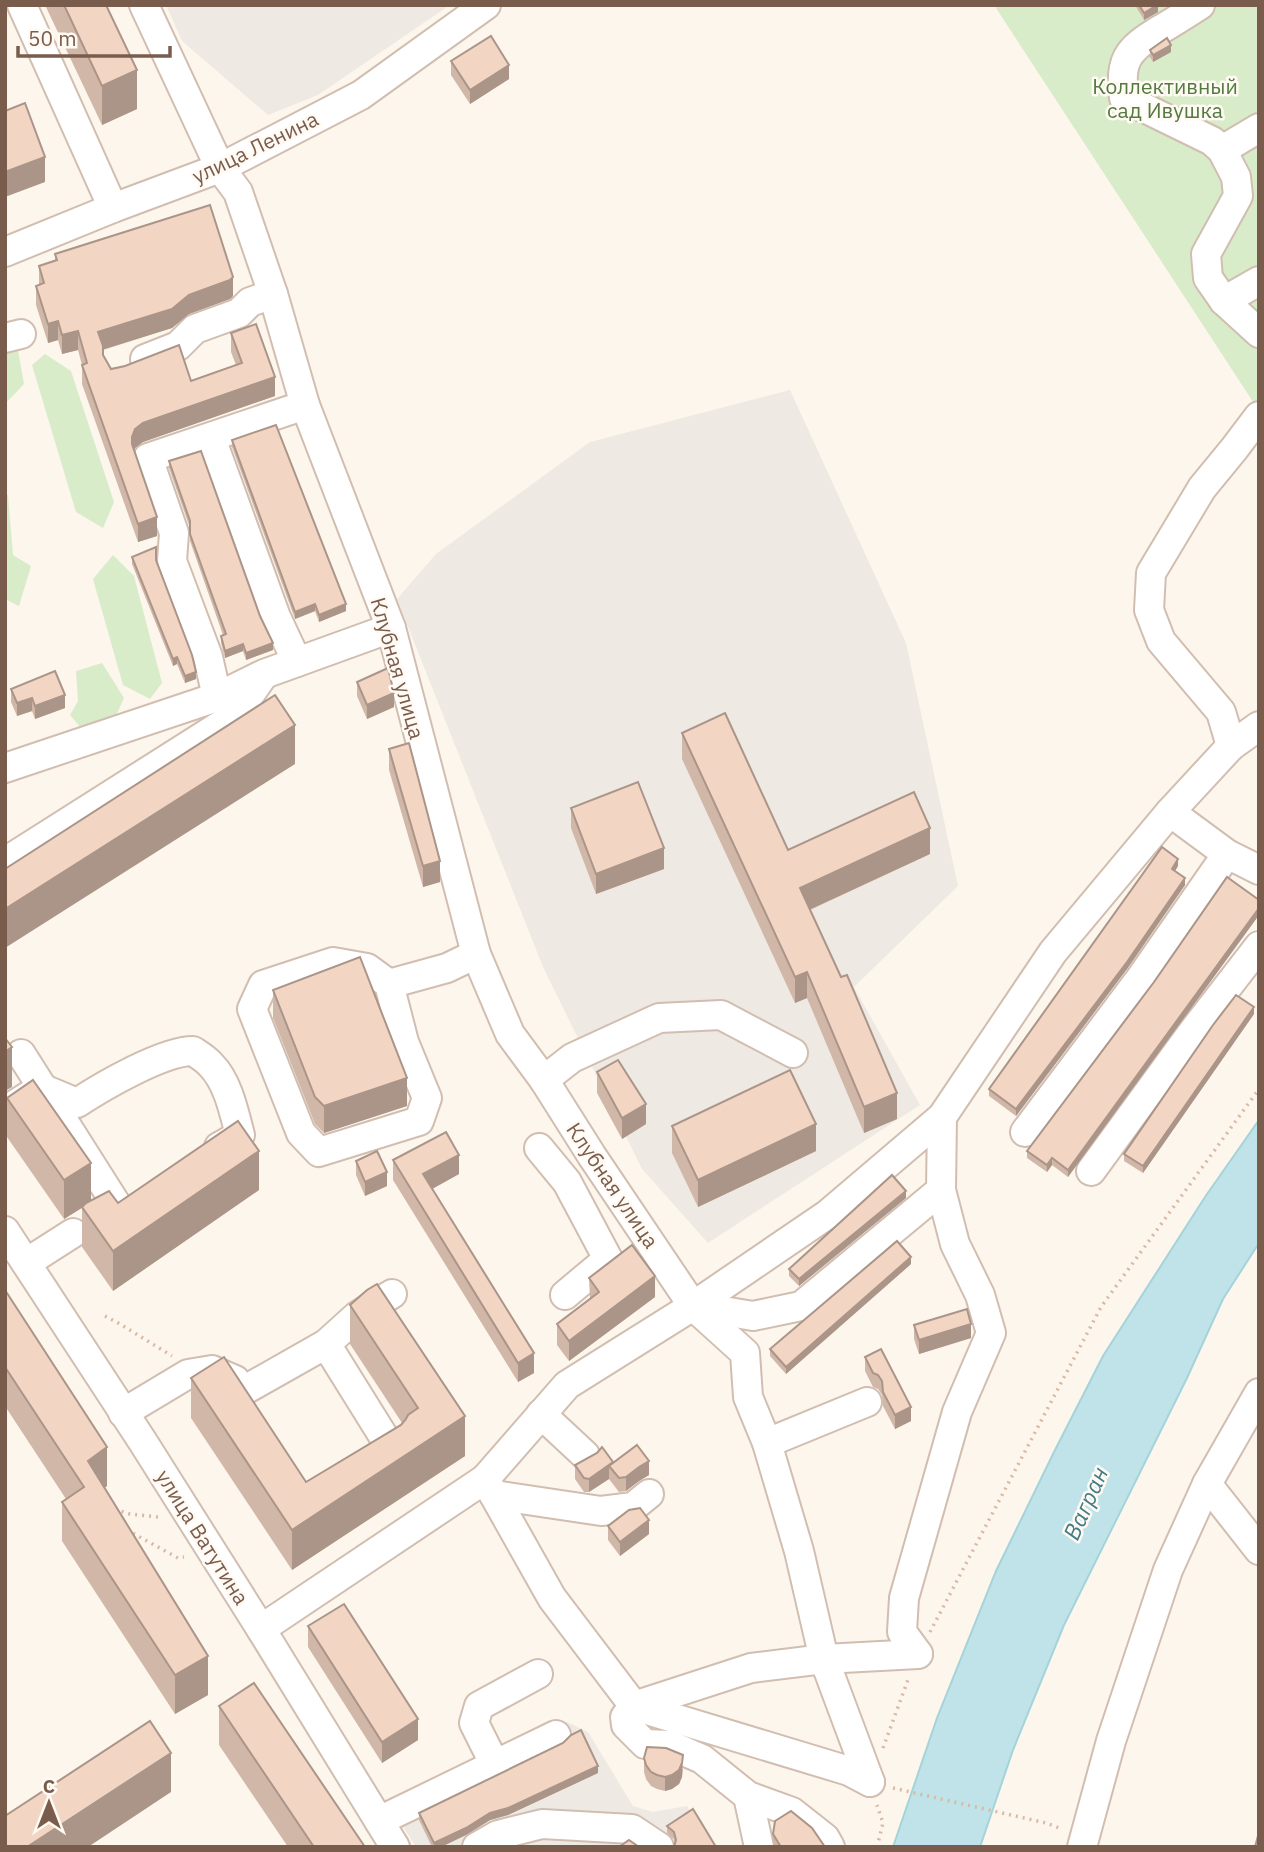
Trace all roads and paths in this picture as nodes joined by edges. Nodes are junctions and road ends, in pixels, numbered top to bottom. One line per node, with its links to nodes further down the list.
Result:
1 (22, 5): 8 (street)
2 (144, 5): 7 (street, Клубная улица)
3 (486, 5): 7 (street, улица Ленина)
4 (1200, 5): 6 (street)
5 (1259, 128): 6 (street)
6 (1222, 150): 12 (street)
7 (220, 168): 8 (street, улица Ленина); 11 (street, Клубная улица)
8 (113, 208): 9 (street, улица Ленина)
9 (5, 252)
10 (1259, 281): 12 (street)
11 (273, 294): 14 (street); 15 (street, Клубная улица)
12 (1224, 301): 13 (street)
13 (1259, 333)
14 (119, 369)
15 (304, 405): 17 (street); 18 (street, Клубная улица)
16 (1259, 416): 23 (street)
17 (211, 438): 19 (street); 21 (street)
18 (391, 628): 19 (street); 30 (street, Клубная улица)
19 (297, 662): 20 (street)
20 (264, 674): 21 (street); 27 (street)
21 (217, 697): 24 (street)
22 (1259, 726): 23 (street)
23 (1231, 746): 25 (street)
24 (5, 768)
25 (1170, 812): 26 (street); 38 (street)
26 (1227, 854): 28 (street); 39 (street)
27 (5, 862)
28 (1259, 870)
29 (1259, 946): 43 (street)
30 (476, 954): 31 (street); 34 (street, Клубная улица)
31 (389, 984): 31 (street)
32 (793, 1053): 34 (street)
33 (21, 1054): 35 (street)
34 (544, 1080): 41 (street, Клубная улица)
35 (41, 1088): 37 (street); 42 (street); 47 (street)
36 (1259, 1089): 70 (path)
37 (5, 1111)
38 (942, 1118): 45 (street); 50 (street)
39 (1025, 1132)
40 (539, 1148): 44 (street)
41 (592, 1156): 44 (street); 50 (street, Клубная улица)
42 (196, 1161)
43 (1091, 1171)
44 (567, 1182): 49 (street)
45 (942, 1190): 50 (street); 70 (street)
46 (5, 1231): 47 (street, улица Ватутина)
47 (26, 1263): 56 (street, улица Ватутина)
48 (392, 1294): 52 (street)
49 (565, 1295)
50 (693, 1306): 57 (street); 58 (street, Клубная улица)
51 (105, 1316): 53 (path)
52 (326, 1344): 53 (street); 60 (street)
53 (200, 1372): 56 (street)
54 (1259, 1393): 61 (street)
55 (867, 1402): 58 (street)
56 (123, 1413): 69 (street, улица Ватутина)
57 (541, 1414): 59 (street); 62 (street)
58 (767, 1443): 71 (street, Клубная улица)
59 (585, 1455)
60 (358, 1471)
61 (1207, 1484): 67 (street); 87 (street)
62 (489, 1487): 63 (street); 69 (street); 73 (street)
63 (649, 1494)
64 (106, 1517): 65 (path)
65 (158, 1517)
66 (127, 1529): 68 (path)
67 (1259, 1550)
68 (184, 1557)
69 (261, 1629): 78 (street, улица Ватутина)
70 (918, 1654): 71 (street); 76 (path)
71 (824, 1659): 73 (street); 76 (street, Клубная улица)
72 (538, 1674): 75 (street)
73 (634, 1706): 76 (street); 77 (street)
74 (556, 1735): 75 (street)
75 (495, 1765): 78 (street)
76 (870, 1783): 79 (path); 86 (path)
77 (748, 1796): 84 (street); 85 (street)
78 (379, 1821): 82 (street, улица Ватутина)
79 (1045, 1822)
80 (575, 1836): 81 (street); 83 (street)
81 (493, 1843)
82 (395, 1847)
83 (659, 1847)
84 (760, 1847)
85 (830, 1847)
86 (877, 1847)
87 (1082, 1847)

